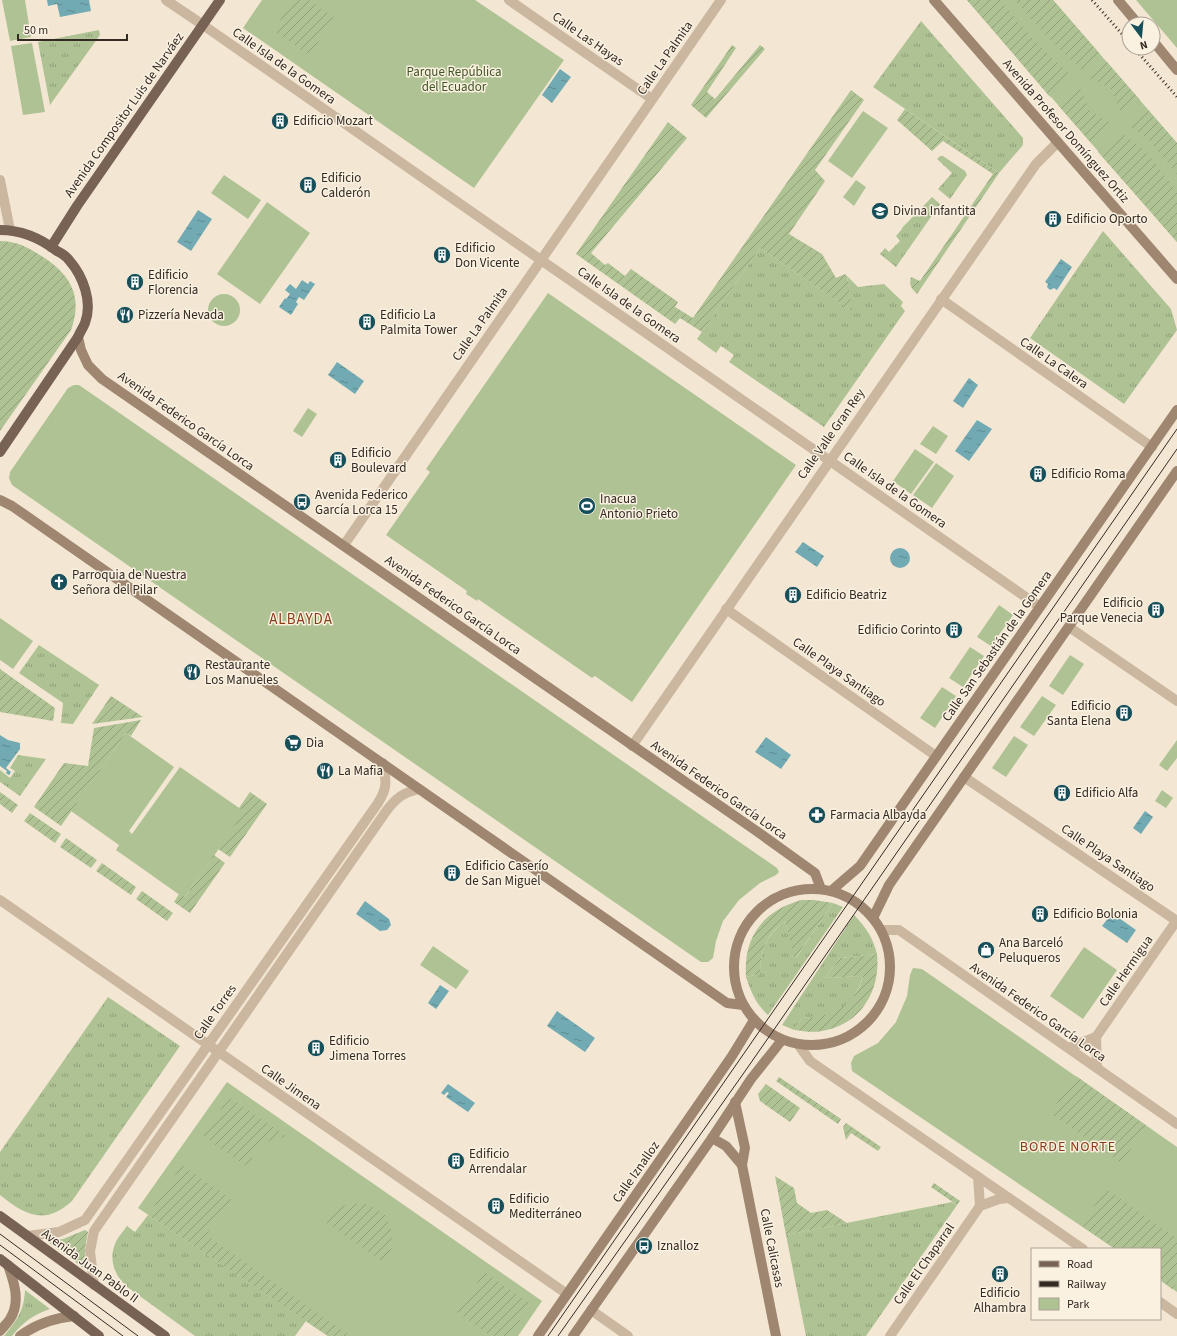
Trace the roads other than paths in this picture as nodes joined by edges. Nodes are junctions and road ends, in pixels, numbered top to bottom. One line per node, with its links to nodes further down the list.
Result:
1 (166, 0): 8 (street, Calle Isla de la Gomera)
2 (220, 0): 8 (main road, Avenida Compositor Luis de Narváez)
3 (509, 0): 11 (street, Calle Las Hayas)
4 (721, 0): 11 (street, Calle La Palmita)
5 (934, 0): 12 (main road, Avenida Profesor Domínguez Ortiz)
6 (1118, 0): 7 (main road)
7 (1131, 16)
8 (203, 25): 15 (main road, Avenida Compositor Luis de Narváez); 16 (street, Calle Isla de la Gomera)
9 (1161, 51): 10 (main road)
10 (1177, 70)
11 (652, 99): 16 (street, Calle La Palmita)
12 (1058, 142): 17 (main road, Avenida Profesor Domínguez Ortiz); 18 (street, Calle Valle Gran Rey)
13 (0, 180): 14 (street)
14 (5, 230): 15 (main road)
15 (51, 246): 19 (main road)
16 (541, 260): 23 (street, Calle Isla de la Gomera); 26 (street, Calle La Palmita)
17 (1177, 279)
18 (941, 299): 21 (street, Calle La Calera); 23 (street, Calle Valle Gran Rey)
19 (78, 337): 22 (main road); 26 (main road, Avenida Federico García Lorca)
20 (1177, 410): 21 (main road, Calle San Sebastián de la Gomera)
21 (1152, 447): 27 (main road, Calle San Sebastián de la Gomera)
22 (0, 452)
23 (829, 460): 27 (street, Calle Isla de la Gomera); 28 (street, Calle Valle Gran Rey)
24 (1177, 471): 29 (main road)
25 (0, 500): 33 (main road)
26 (344, 545): 31 (main road, Avenida Federico García Lorca)
27 (1040, 607): 32 (main road, Calle San Sebastián de la Gomera)
28 (726, 609): 31 (street, Calle Valle Gran Rey); 32 (street, Calle Playa Santiago)
29 (1069, 627): 30 (street); 34 (main road)
30 (1177, 701)
31 (632, 746): 36 (main road, Avenida Federico García Lorca)
32 (936, 756): 36 (main road, Calle San Sebastián de la Gomera)
33 (383, 763): 35 (main road); 45 (street, Calle Torres)
34 (964, 777): 38 (main road); 39 (street, Calle Playa Santiago)
35 (419, 789): 41 (main road); 48 (street, Calle Torres)
36 (826, 890): 38 (main road); 41 (main road)
37 (0, 900): 45 (street, Calle Jimena)
38 (873, 918): 40 (main road)
39 (1177, 921): 43 (street, Calle Hermigua)
40 (882, 930): 46 (main road); 47 (street, Avenida Federico García Lorca)
41 (743, 1005): 42 (main road)
42 (754, 1020): 44 (main road); 62 (main road, Calle Iznalloz)
43 (1096, 1038): 47 (street); 49 (street)
44 (782, 1040): 46 (main road); 50 (main road)
45 (208, 1044): 48 (street, Calle Jimena); 58 (street, Calle Torres)
46 (798, 1044): 54 (street)
47 (1069, 1048): 49 (street, Avenida Federico García Lorca)
48 (218, 1052): 61 (street, Calle Torres); 62 (street, Calle Jimena)
49 (1096, 1068): 51 (street, Avenida Federico García Lorca)
50 (735, 1102): 52 (main road); 53 (main road, Calle Calicasas)
51 (1177, 1124)
52 (712, 1138): 53 (main road, Calle Calicasas); 64 (main road)
53 (742, 1165): 74 (main road, Calle Calicasas)
54 (978, 1177): 55 (street); 56 (street)
55 (1009, 1198): 56 (street); 59 (street)
56 (980, 1206): 75 (street, Calle El Chaparral)
57 (0, 1216): 58 (main road, Avenida Juan Pablo II)
58 (27, 1236): 61 (main road, Avenida Juan Pablo II)
59 (1082, 1248)
60 (4, 1262): 66 (main road); 67 (main road)
61 (94, 1285): 70 (main road, Avenida Juan Pablo II)
62 (567, 1294): 71 (main road, Calle Iznalloz)
63 (1161, 1303): 65 (street)
64 (591, 1310): 72 (main road); 73 (street)
65 (1177, 1314)
66 (74, 1316): 68 (main road); 69 (main road)
67 (0, 1332)
68 (20, 1336)
69 (99, 1336)
70 (164, 1336)
71 (538, 1336)
72 (574, 1336)
73 (628, 1336)
74 (776, 1336)
75 (890, 1336)

